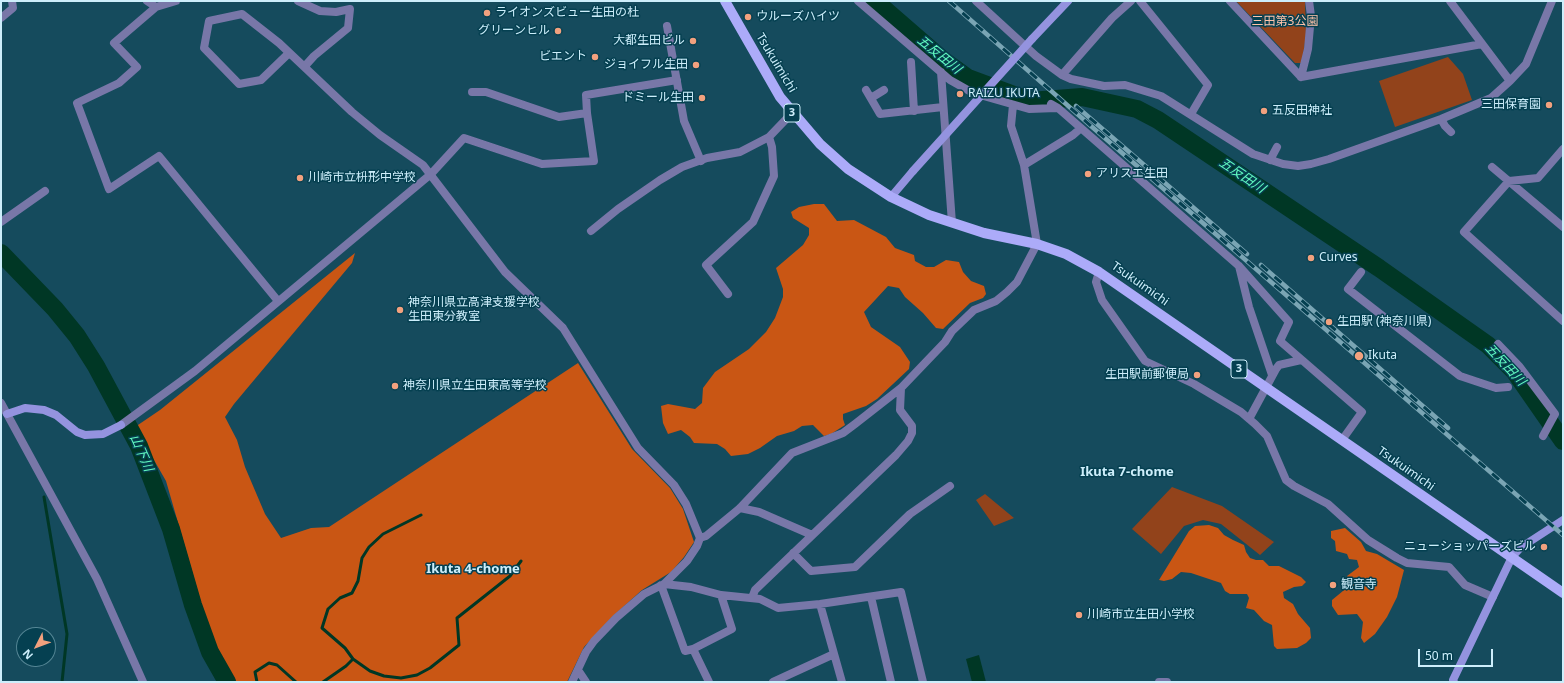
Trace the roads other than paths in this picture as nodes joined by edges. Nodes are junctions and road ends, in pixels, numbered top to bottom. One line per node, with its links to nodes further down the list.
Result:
1 (12, 1): 16 (street)
2 (147, 1): 15 (street)
3 (176, 1): 15 (street)
4 (298, 1): 21 (street)
5 (725, 1): 35 (main road, Tsukuimichi / 3)
6 (858, 1): 22 (street)
7 (976, 1): 23 (street)
8 (1068, 1): 50 (street, bridge)
9 (1131, 1): 23 (street)
10 (1140, 1): 36 (street)
11 (1230, 1): 24 (street)
12 (1309, 1): 24 (street)
13 (1450, 1): 18 (street)
14 (1552, 1): 26 (street)
15 (156, 7): 60 (street)
16 (1, 18)
17 (667, 26): 25 (street)
18 (1482, 44): 24 (street); 26 (street)
19 (289, 53): 19 (street); 21 (street)
20 (911, 62): 33 (street)
21 (305, 66): 47 (street)
22 (941, 72): 31 (street); 32 (street)
23 (1062, 75): 36 (street)
24 (1301, 77)
25 (677, 80): 34 (street); 44 (street)
26 (1510, 81): 37 (street)
27 (866, 90): 30 (street)
28 (884, 90): 30 (street)
29 (472, 92): 34 (street)
30 (871, 98): 33 (street)
31 (1013, 105): 38 (street); 45 (street)
32 (943, 107): 33 (street); 52 (street)
33 (914, 110)
34 (587, 113): 47 (street)
35 (792, 113): 40 (street); 50 (main road, Tsukuimichi / 3)
36 (1191, 114): 43 (street)
37 (1441, 119): 39 (street); 43 (street)
38 (1081, 128): 45 (street); 56 (street)
39 (1451, 132)
40 (769, 137): 44 (street); 59 (street)
41 (1277, 147): 43 (street)
42 (1563, 149): 48 (street)
43 (1270, 160)
44 (701, 161): 54 (street)
45 (1024, 165): 55 (street)
46 (1492, 167): 48 (street)
47 (431, 174): 60 (street); 77 (street)
48 (1509, 181): 53 (street); 61 (street)
49 (45, 191): 51 (street)
50 (890, 197): 52 (main road, Tsukuimichi / 3)
51 (1, 222)
52 (952, 223): 55 (main road, Tsukuimichi / 3)
53 (1563, 226)
54 (591, 231)
55 (1037, 244): 57 (main road, Tsukuimichi / 3); 66 (street)
56 (1239, 266): 63 (street); 64 (street)
57 (1099, 272): 67 (main road, Tsukuimichi / 3); 70 (street)
58 (1361, 272): 65 (street)
59 (728, 294)
60 (278, 301): 69 (street)
61 (1563, 321)
62 (1498, 344): 71 (street)
63 (1301, 360): 64 (street); 72 (street)
64 (1272, 375): 67 (street)
65 (1508, 387)
66 (901, 388): 74 (street); 76 (street)
67 (1266, 388): 70 (street); 72 (main road, Tsukuimichi / 3)
68 (1, 403): 69 (street)
69 (7, 414): 91 (street)
70 (1249, 419): 84 (street)
71 (1543, 435)
72 (1342, 440): 79 (main road, Tsukuimichi / 3)
73 (950, 486): 78 (street)
74 (740, 508): 76 (street); 77 (street)
75 (1563, 520): 79 (street)
76 (812, 535): 78 (street)
77 (700, 538): 80 (street)
78 (793, 553): 85 (street)
79 (1512, 557): 81 (main road, Tsukuimichi / 3); 84 (street)
80 (663, 585): 82 (street); 87 (street); 89 (street)
81 (1563, 593)
82 (721, 595): 85 (street); 87 (street)
83 (871, 597): 86 (street); 97 (street); 98 (street)
84 (1493, 597): 90 (street)
85 (752, 598): 86 (street)
86 (820, 604): 88 (street)
87 (693, 649): 94 (street)
88 (834, 654): 95 (street); 96 (street)
89 (578, 670): 92 (street); 93 (street)
90 (1452, 681)
91 (143, 682)
92 (572, 682)
93 (586, 682)
94 (709, 682)
95 (773, 682)
96 (842, 682)
97 (891, 682)
98 (923, 682)
99 (1159, 682): 100 (street)
100 (1167, 682)

